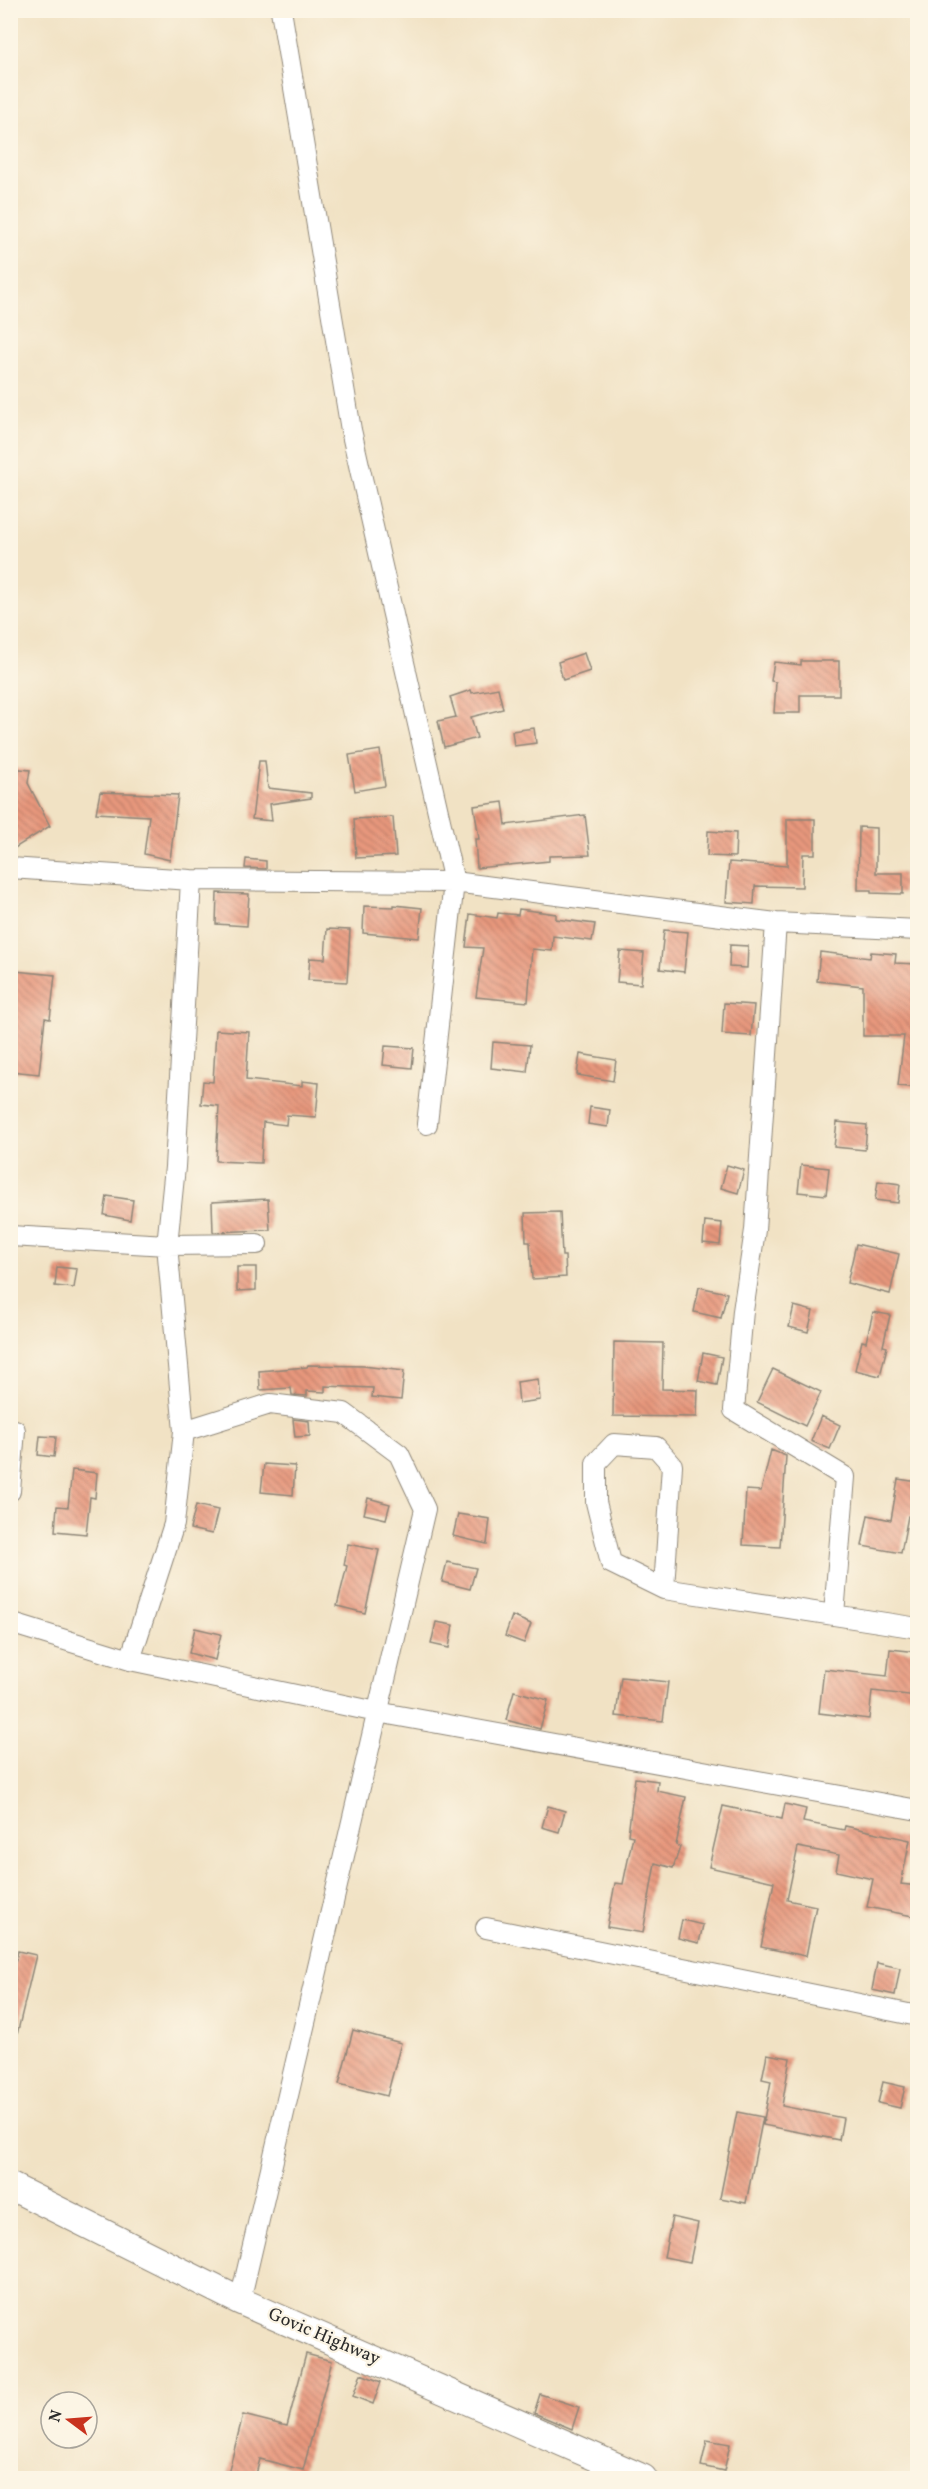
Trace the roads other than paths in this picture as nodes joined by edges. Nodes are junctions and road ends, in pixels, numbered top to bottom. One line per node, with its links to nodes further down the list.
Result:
1 (281, 10): 4 (street)
2 (10, 868): 3 (street)
3 (191, 879): 4 (street); 10 (street)
4 (454, 882): 5 (street); 7 (street)
5 (776, 923): 6 (street); 15 (street)
6 (918, 930)
7 (427, 1124)
8 (10, 1236): 10 (street)
9 (256, 1244): 10 (street)
10 (167, 1245): 12 (street)
11 (15, 1430): 13 (street)
12 (184, 1431): 18 (street); 19 (street)
13 (10, 1491)
14 (664, 1589): 14 (street); 15 (street)
15 (834, 1615): 17 (street)
16 (10, 1623): 18 (street)
17 (918, 1628)
18 (130, 1660): 19 (street)
19 (377, 1712): 20 (street); 24 (street)
20 (918, 1810)
21 (486, 1928): 22 (street)
22 (918, 2016)
23 (10, 2186): 24 (main road, Govic Highway)
24 (240, 2301): 25 (main road, Govic Highway)
25 (643, 2478)

